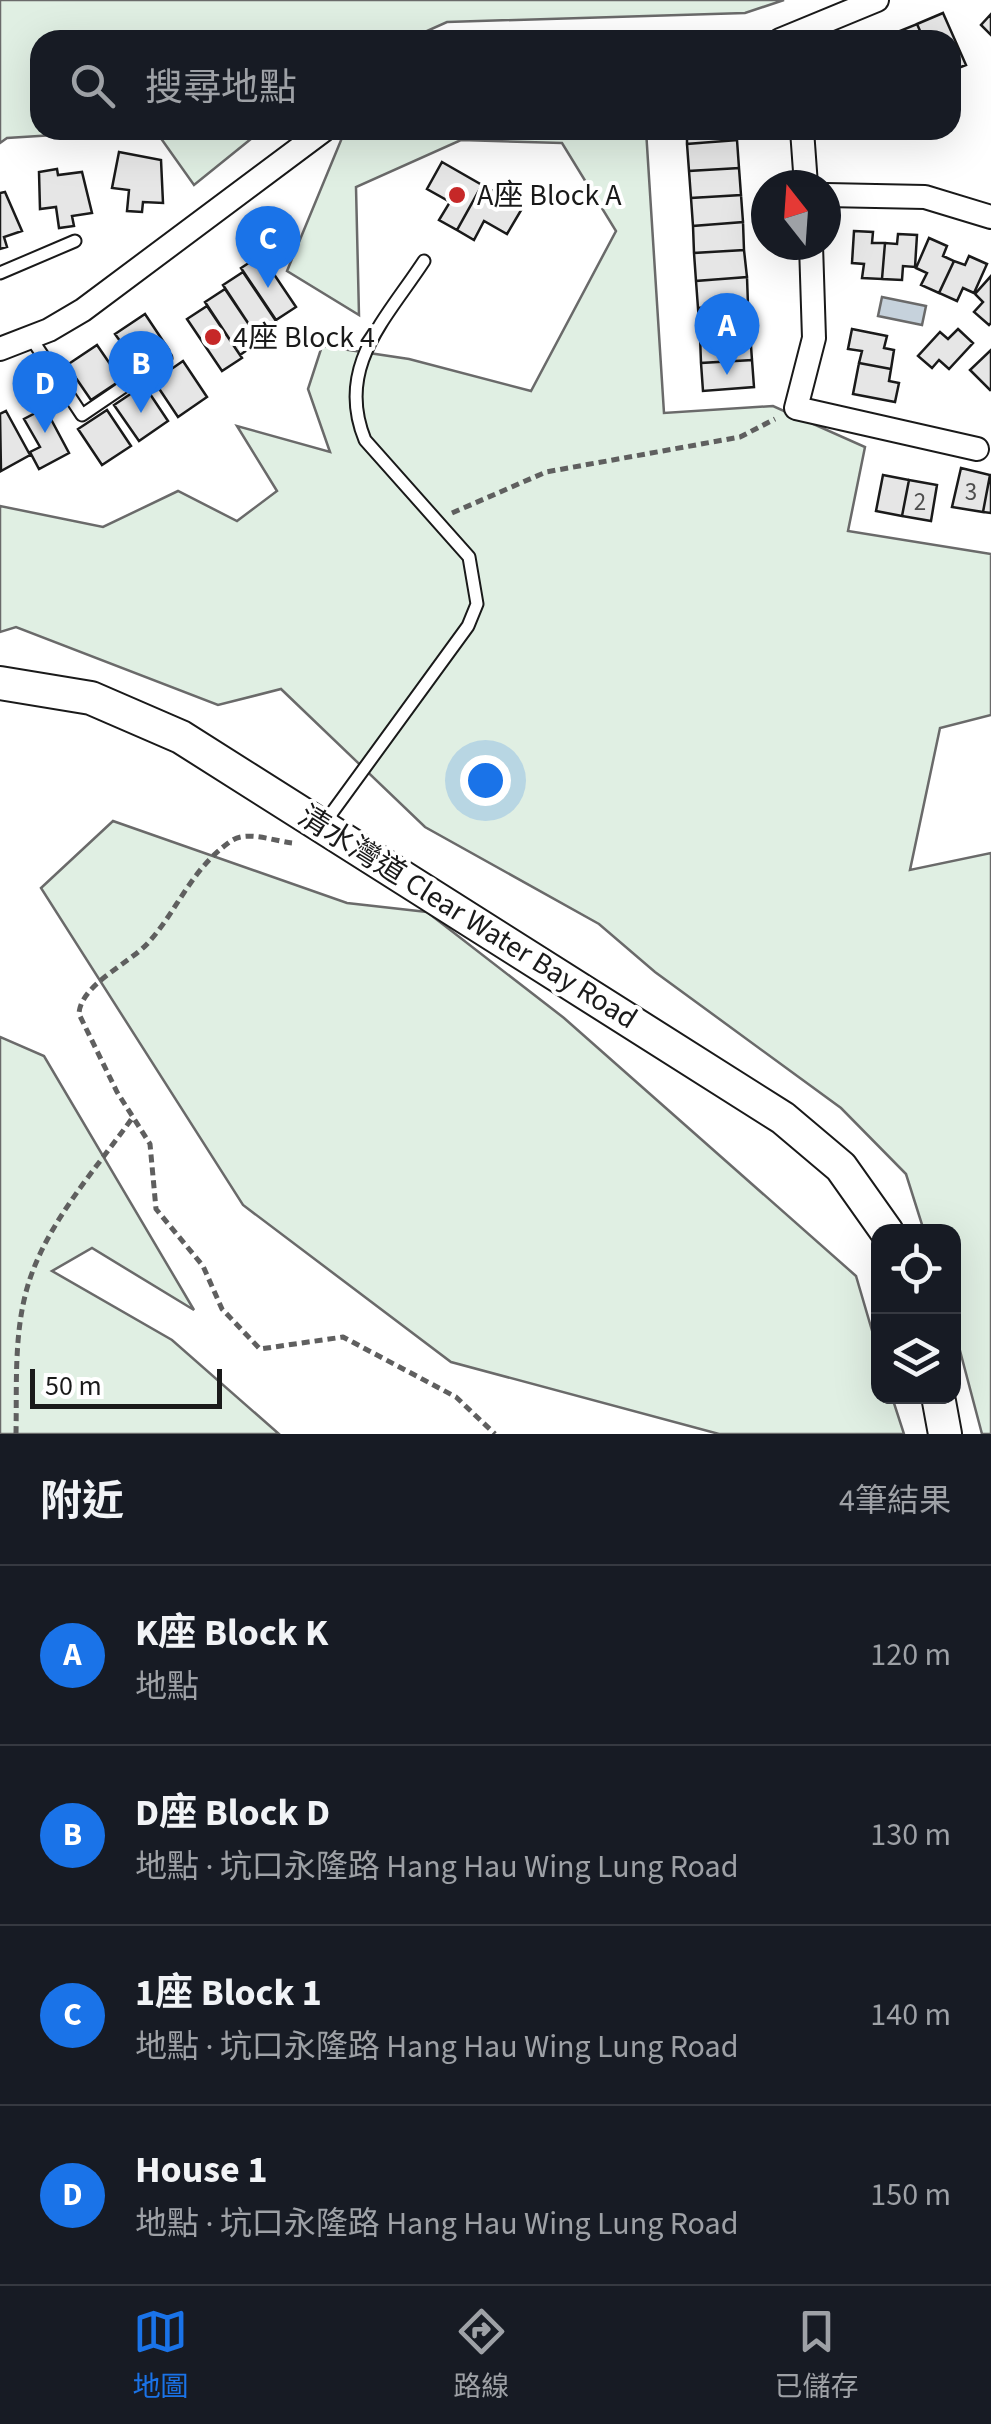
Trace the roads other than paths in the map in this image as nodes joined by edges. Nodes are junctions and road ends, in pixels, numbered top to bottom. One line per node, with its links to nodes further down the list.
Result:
1 (876, 0): 2 (street)
2 (809, 30)
3 (311, 140): 12 (street)
4 (803, 140): 5 (street)
5 (805, 170)
6 (841, 195): 7 (street)
7 (991, 217)
8 (75, 240): 11 (lane)
9 (811, 260): 15 (street)
10 (424, 261): 17 (lane)
11 (0, 273)
12 (31, 338): 13 (street); 14 (lane)
13 (0, 348)
14 (166, 358)
15 (978, 448)
16 (0, 682): 17 (main road, 清水灣道 Clear Water Bay Road)
17 (330, 831): 18 (main road, 清水灣道 Clear Water Bay Road)
18 (881, 1224)
19 (939, 1404): 20 (main road)
20 (945, 1434)

